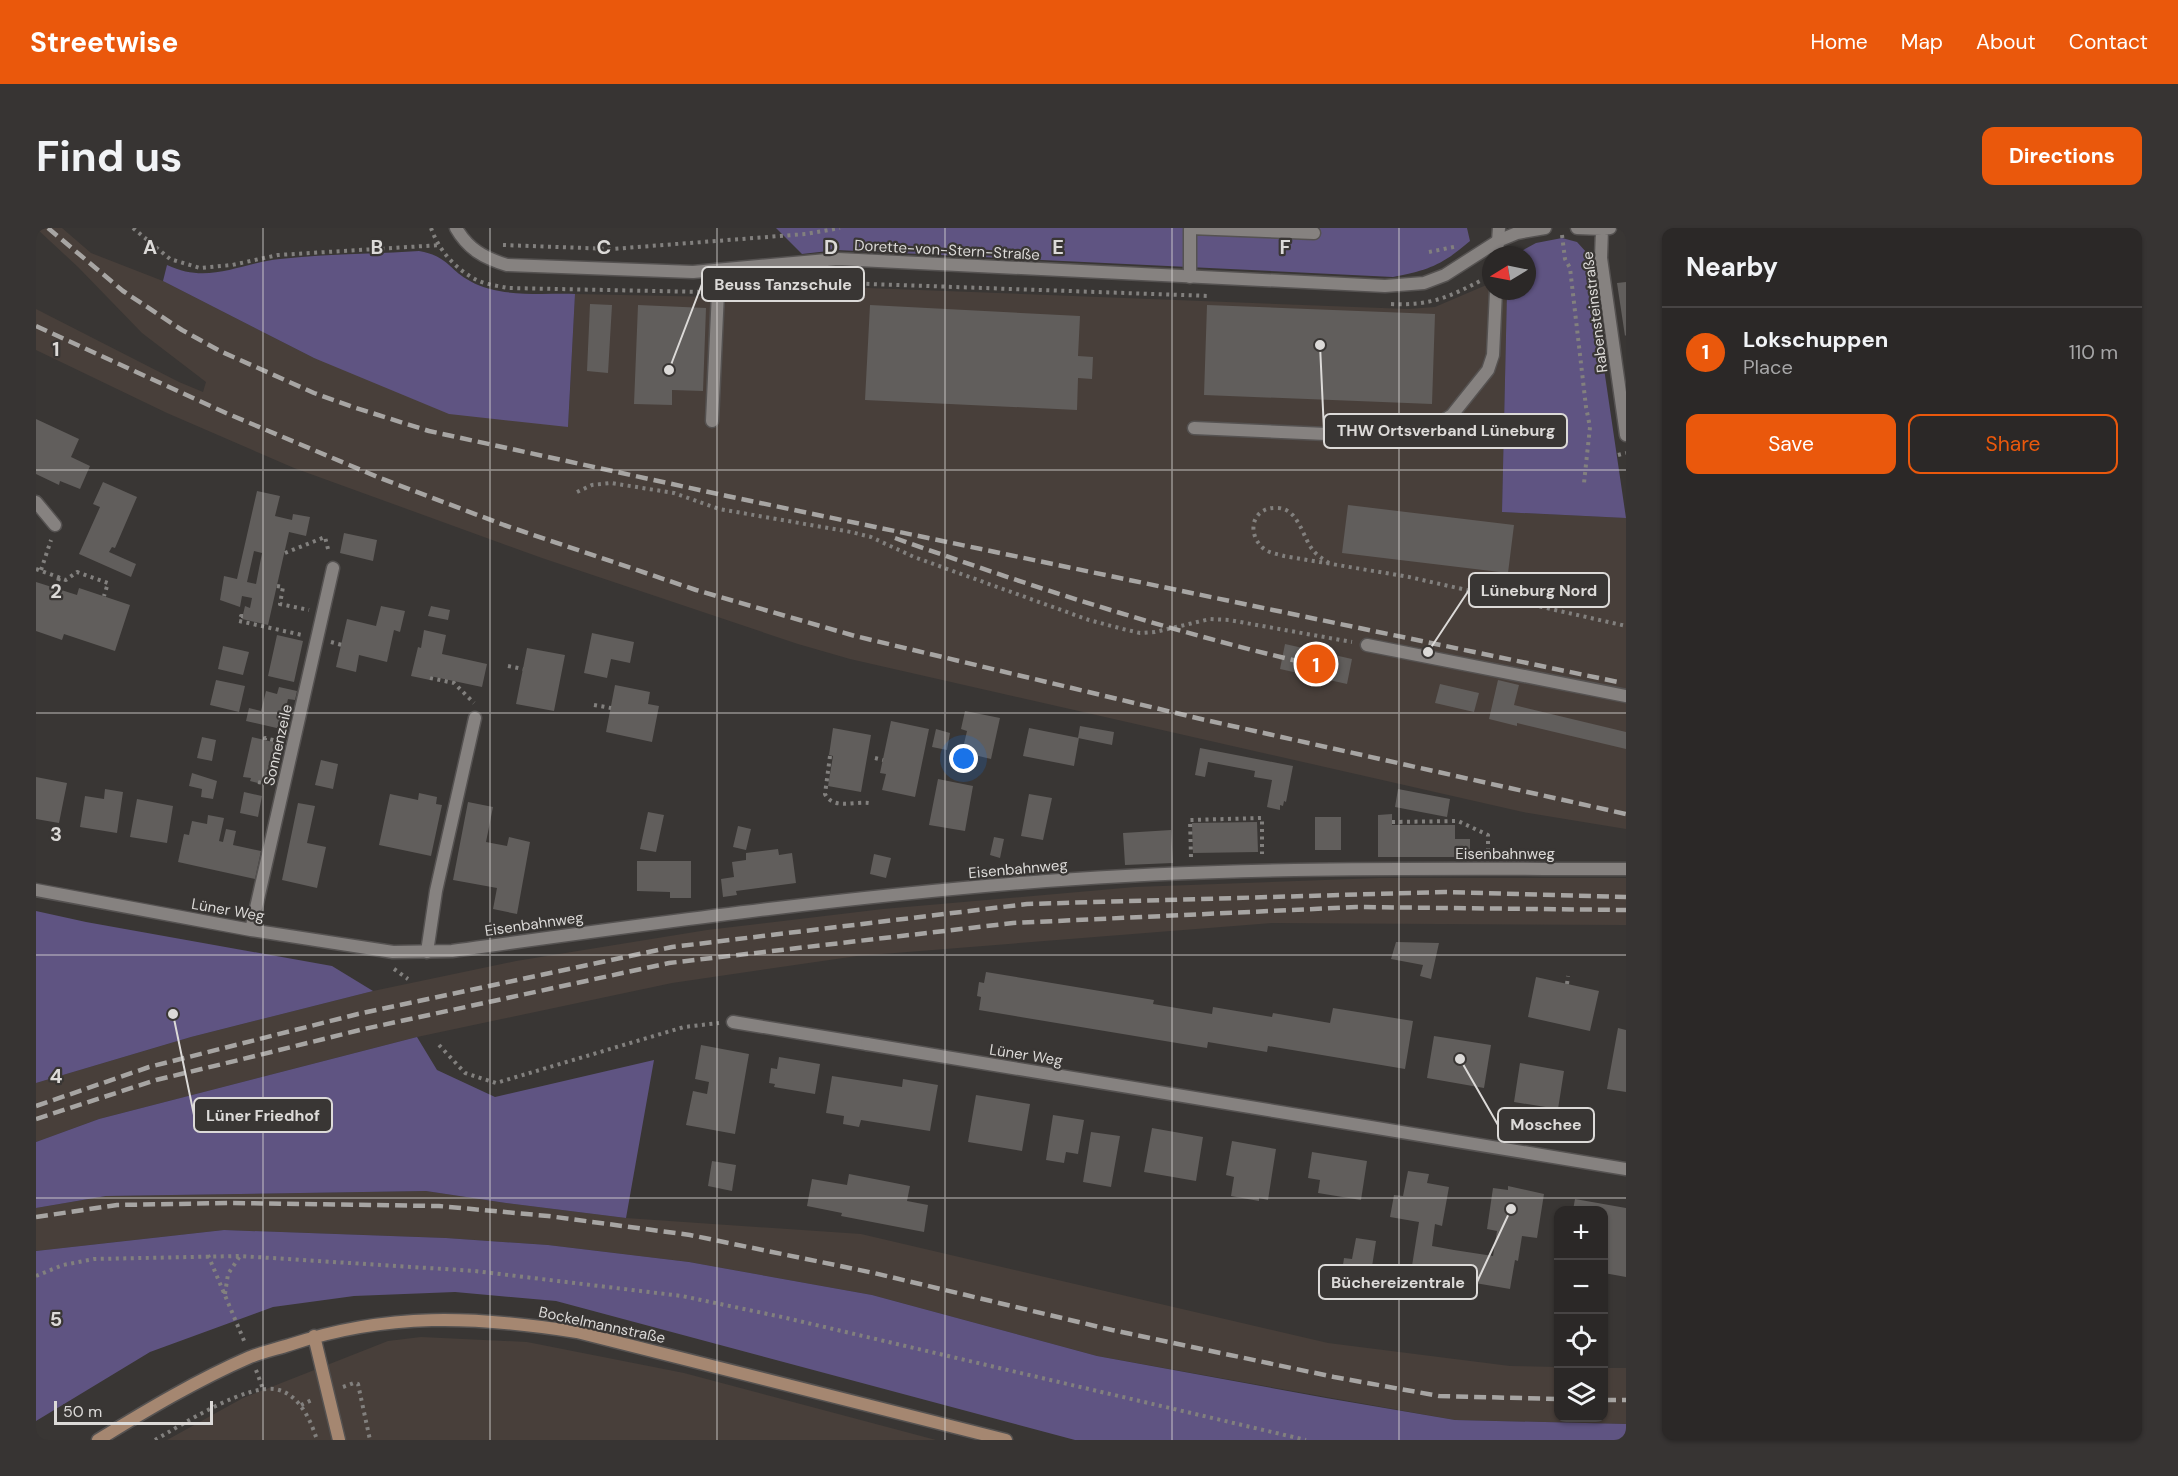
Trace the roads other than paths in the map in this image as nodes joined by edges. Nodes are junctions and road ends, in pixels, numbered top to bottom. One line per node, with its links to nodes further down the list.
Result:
1 (456, 228): 12 (street, Dorette-von-Stern-Straße)
2 (1190, 228): 9 (street); 13 (street)
3 (1495, 228): 10 (street)
4 (1499, 228): 10 (street)
5 (1545, 228): 10 (street, Dorette-von-Stern-Straße)
6 (1577, 228): 8 (street)
7 (1610, 228): 8 (street, Rabensteinstraße)
8 (1602, 229): 17 (street, Rabensteinstraße)
9 (1314, 233)
10 (1498, 241): 11 (street); 13 (street, Dorette-von-Stern-Straße)
11 (1498, 246)
12 (716, 270): 13 (street, Dorette-von-Stern-Straße); 15 (street)
13 (1190, 277)
14 (1496, 300): 16 (street)
15 (712, 421)
16 (1194, 428)
17 (1626, 435)
18 (36, 502): 19 (street)
19 (55, 525)
20 (333, 568): 26 (street, Sonnenzeile)
21 (1367, 645): 22 (street)
22 (1626, 696)
23 (475, 718): 27 (street)
24 (1626, 868): 27 (street, Eisenbahnweg)
25 (36, 890): 26 (street, Lüner Weg)
26 (251, 930): 27 (street, Lüner Weg)
27 (422, 952)
28 (733, 1022): 29 (street, Lüner Weg)
29 (1626, 1169)
30 (314, 1336): 31 (main road, Bockelmannstraße); 32 (main road); 33 (main road, Bockelmannstraße)
31 (98, 1440)
32 (339, 1440)
33 (1006, 1440)

